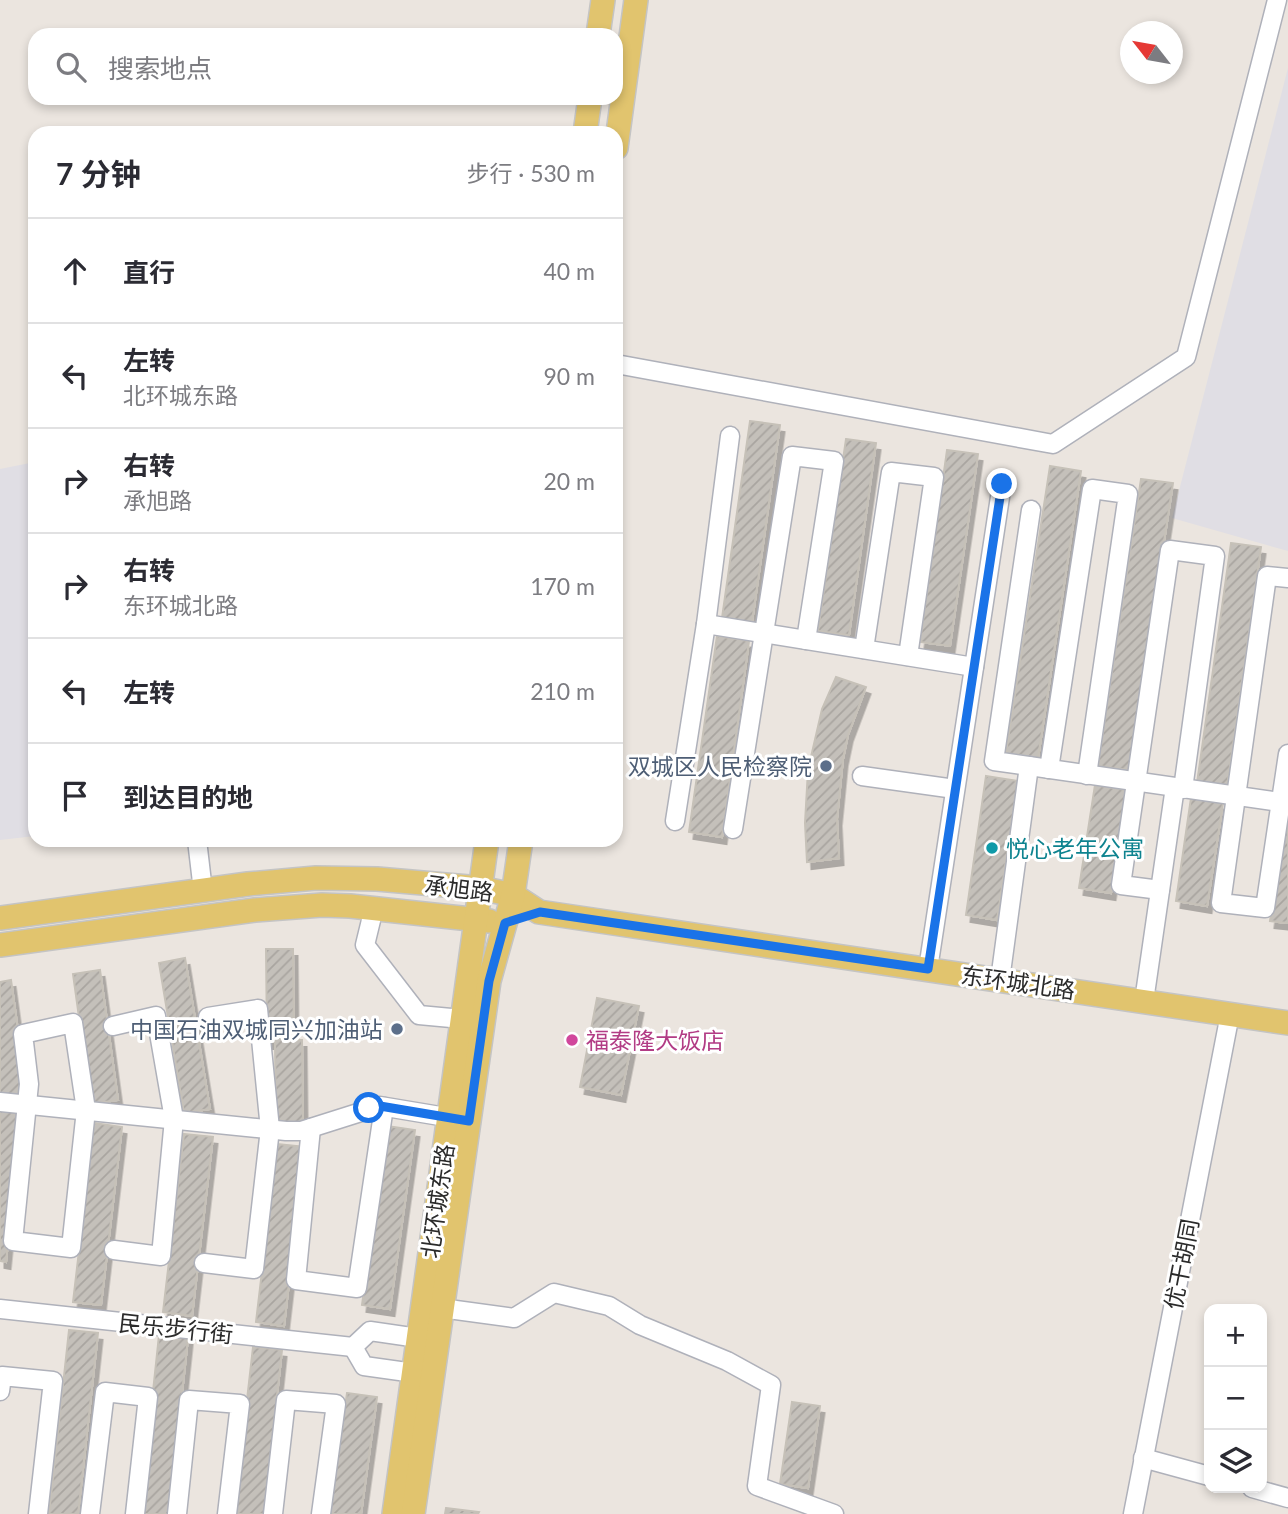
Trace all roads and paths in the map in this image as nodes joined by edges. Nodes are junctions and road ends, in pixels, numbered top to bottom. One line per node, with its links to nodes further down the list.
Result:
1 (603, 0): 4 (main road)
2 (636, 0): 5 (main road)
3 (1278, 0): 10 (street)
4 (599, 28)
5 (623, 96)
6 (589, 105): 8 (main road)
7 (622, 105): 9 (main road)
8 (586, 126)
9 (619, 126)
10 (623, 365)
11 (730, 436): 15 (street)
12 (1002, 484): 20 (street)
13 (1031, 510): 22 (street)
14 (1288, 578): 29 (street)
15 (706, 624): 16 (street); 31 (street)
16 (764, 633): 17 (street); 17 (street); 32 (street)
17 (806, 640): 18 (street)
18 (864, 649): 19 (street); 19 (street)
19 (908, 656): 20 (street)
20 (974, 667): 28 (street)
21 (1288, 754): 30 (street)
22 (1029, 766): 23 (street); 47 (street)
23 (1049, 769): 24 (street); 24 (street)
24 (1087, 775): 26 (street)
25 (862, 776): 28 (street)
26 (1135, 782): 27 (street); 27 (street); 37 (street)
27 (1179, 788): 29 (street); 37 (street)
28 (955, 789): 46 (street)
29 (1237, 796): 30 (street); 30 (street)
30 (1280, 802)
31 (675, 821)
32 (733, 830)
33 (198, 847): 38 (street)
34 (486, 847): 36 (main road, 北环城东路)
35 (520, 847): 39 (main road, 北环城东路)
36 (480, 888): 38 (main road, 承旭路); 39 (main road, 承旭路); 43 (main road, 北环城东路)
37 (1160, 890): 48 (street)
38 (203, 891): 42 (main road, 承旭路)
39 (513, 895): 41 (main road, 承旭路); 44 (main road, 北环城东路)
40 (374, 908): 43 (main road, 承旭路); 45 (main road, 承旭路); 51 (street)
41 (540, 912): 44 (main road, 承旭路); 46 (main road, 东环城北路)
42 (0, 918)
43 (476, 919): 44 (main road, 承旭路); 51 (main road, 北环城东路)
44 (505, 923): 59 (main road, 北环城东路)
45 (0, 945)
46 (928, 969): 47 (main road, 东环城北路)
47 (1000, 980): 48 (main road, 东环城北路)
48 (1144, 1001): 49 (main road, 东环城北路)
49 (1230, 1014): 52 (main road, 东环城北路); 70 (street, 优干胡同)
50 (208, 1017): 61 (street)
51 (462, 1019): 59 (main road, 北环城东路)
52 (1288, 1023)
53 (113, 1026): 58 (street)
54 (0, 1102): 55 (street)
55 (26, 1105): 57 (street); 57 (street); 57 (street)
56 (383, 1107): 59 (street); 60 (street); 60 (street)
57 (86, 1110): 58 (street)
58 (174, 1119): 61 (street); 62 (street)
59 (459, 1119): 64 (main road, 北环城东路); 66 (main road, 北环城东路)
60 (311, 1128): 61 (street)
61 (270, 1129): 63 (street)
62 (114, 1250)
63 (204, 1263)
64 (441, 1308): 82 (main road, 北环城东路); 83 (street)
65 (0, 1309): 67 (street, 民乐步行街)
66 (418, 1338): 67 (street); 68 (main road, 北环城东路)
67 (353, 1347): 68 (street)
68 (414, 1373): 81 (main road, 北环城东路)
69 (0, 1391): 74 (street)
70 (1143, 1458): 71 (street); 84 (street, 优干胡同)
71 (1204, 1475)
72 (1267, 1492): 73 (street)
73 (1288, 1498)
74 (38, 1514)
75 (90, 1514): 76 (street)
76 (135, 1514)
77 (177, 1514): 78 (street)
78 (227, 1514)
79 (273, 1514): 80 (street)
80 (321, 1514)
81 (394, 1514)
82 (413, 1514)
83 (834, 1514)
84 (1133, 1514)

